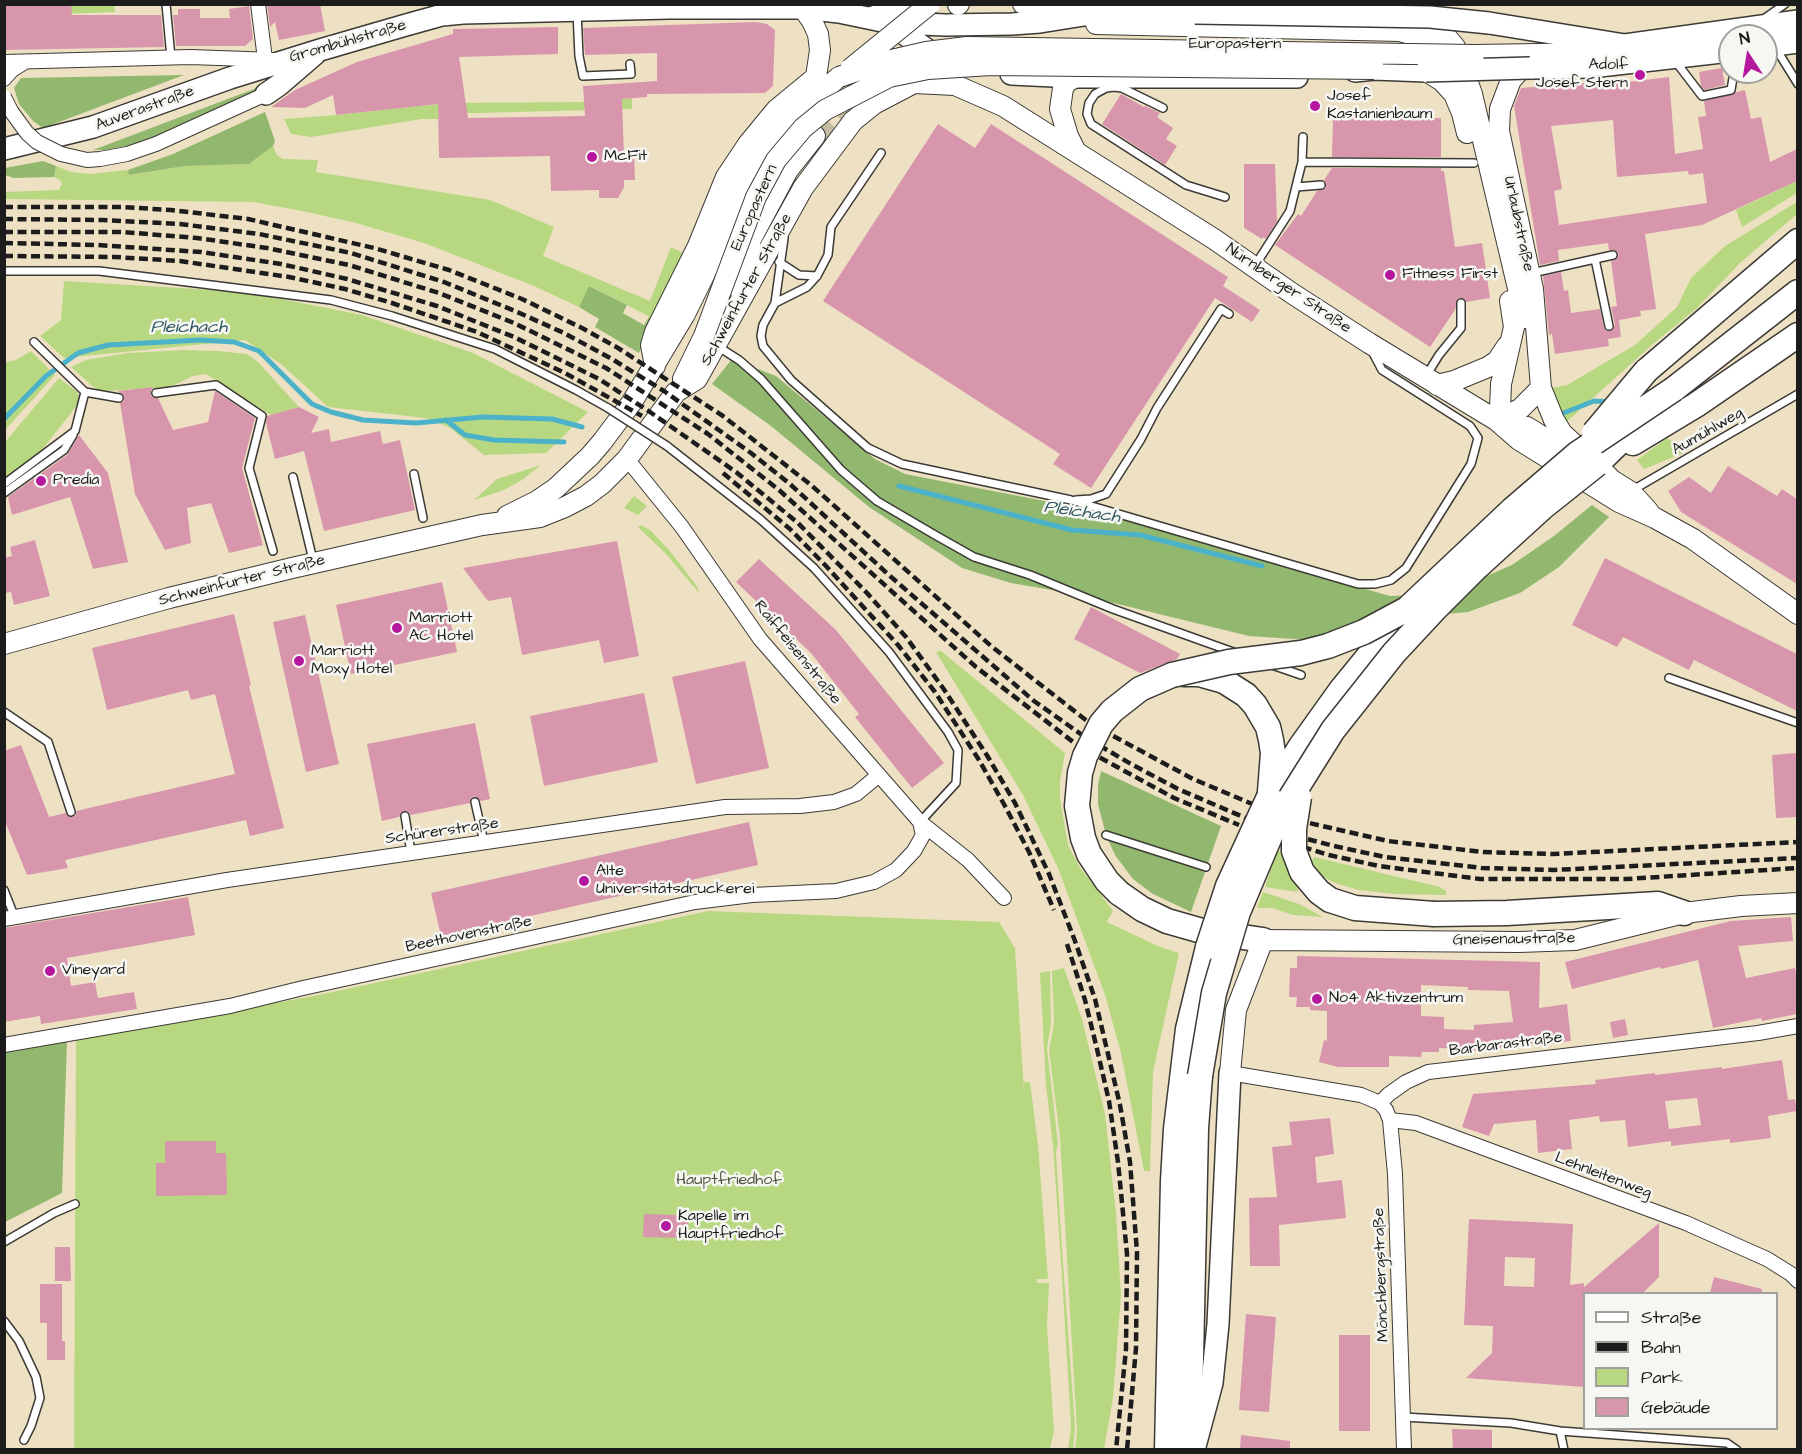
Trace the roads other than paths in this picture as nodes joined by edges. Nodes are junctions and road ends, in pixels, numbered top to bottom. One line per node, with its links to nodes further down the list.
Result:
1 (166, 4): 27 (lane)
2 (258, 4): 29 (street)
3 (906, 4): 14 (street)
4 (930, 4): 39 (street, Europastern, bridge)
5 (1105, 4): 13 (street, Europastern)
6 (1389, 4): 34 (street, Europastern)
7 (1785, 4): 16 (lane)
8 (668, 6): 9 (main road, Grombühlstraße); 10 (main road, Grombühlstraße)
9 (803, 6): 14 (main road, Grombühlstraße); 79 (street)
10 (620, 7): 12 (main road, Grombühlstraße)
11 (441, 10): 12 (main road, Grombühlstraße); 23 (main road, Grombühlstraße)
12 (577, 10): 33 (lane)
13 (1033, 12): 14 (main road, Europastern); 20 (main road, Europastern, bridge); 25 (street, Europastern)
14 (878, 20): 31 (main road, Grombühlstraße)
15 (1797, 21): 17 (main road)
16 (1756, 24)
17 (1778, 24)
18 (1718, 33): 20 (main road)
19 (1797, 42): 21 (main road)
20 (1625, 45): 34 (street)
21 (1778, 45)
22 (1021, 47): 25 (street, Europastern, bridge); 34 (street, Europastern, bridge); 39 (street, Europastern, bridge)
23 (320, 50): 29 (main road, Grombühlstraße); 44 (main road)
24 (1718, 52): 28 (main road)
25 (1449, 55): 34 (street, Europastern)
26 (1778, 57): 43 (lane)
27 (171, 58): 29 (street, Grombühlstraße); 30 (street, Grombühlstraße)
28 (1672, 58): 35 (main road); 42 (lane)
29 (274, 60): 51 (main road, Auverastraße)
30 (27, 61): 32 (street, Grombühlstraße); 40 (street)
31 (943, 61): 38 (main road, Europastern); 47 (street, Nürnberger Straße)
32 (4, 62)
33 (630, 64)
34 (1470, 64): 45 (street, Europastern)
35 (1525, 68): 37 (main road, Europastern, bridge); 66 (street, Urlaubstraße)
36 (1374, 69): 37 (main road, Europastern); 38 (main road, Europastern, bridge); 76 (street, Europastern, bridge)
37 (1426, 71): 55 (street, Urlaubstraße)
38 (1084, 77): 52 (street)
39 (839, 78): 79 (street, Europastern)
40 (4, 79)
41 (943, 83): 47 (street, Nürnberger Straße); 59 (street, Schweinfurter Straße)
42 (1732, 84)
43 (1797, 84)
44 (266, 94): 46 (street, bridge)
45 (1472, 94): 81 (street, Urlaubstraße)
46 (4, 97)
47 (1003, 106): 52 (street, Nürnberger Straße)
48 (1163, 108): 58 (lane)
49 (815, 136): 71 (street, Europastern)
50 (1303, 137): 54 (lane)
51 (4, 149)
52 (1075, 150): 64 (street, Nürnberger Straße)
53 (881, 153): 67 (lane)
54 (1302, 162): 55 (lane); 57 (lane)
55 (1474, 163): 75 (street, Urlaubstraße)
56 (1321, 185): 57 (lane)
57 (1296, 187): 64 (lane)
58 (1225, 197)
59 (787, 217): 63 (lane); 71 (street, Schweinfurter Straße)
60 (1797, 241): 90 (highway, bridge)
61 (1613, 255): 62 (lane)
62 (1595, 259): 66 (lane); 73 (lane)
63 (779, 262): 67 (lane); 69 (lane)
64 (1254, 266): 78 (street, Nürnberger Straße)
65 (4, 271): 116 (lane, bridge)
66 (1532, 273): 81 (street, Urlaubstraße)
67 (817, 276): 69 (lane)
68 (1797, 292): 90 (highway, bridge)
69 (775, 303): 96 (lane)
70 (1461, 303): 80 (lane)
71 (736, 310): 76 (street, Schweinfurter Straße)
72 (1229, 314): 96 (lane)
73 (1609, 326)
74 (1797, 335): 90 (highway)
75 (1513, 336): 80 (street); 87 (street, Urlaubstraße)
76 (710, 341): 83 (street, Europastern); 106 (lane)
77 (34, 342): 82 (lane)
78 (1369, 343): 80 (street, Nürnberger Straße); 96 (lane)
79 (655, 366): 99 (street, Schweinfurter Straße)
80 (1431, 381): 87 (street, Nürnberger Straße)
81 (1541, 386): 87 (street); 90 (street, Urlaubstraße)
82 (85, 392): 86 (lane); 88 (lane)
83 (676, 392): 89 (street, Schweinfurter Straße)
84 (156, 393): 100 (lane)
85 (1797, 394): 94 (lane, Aumühlweg)
86 (119, 398)
87 (1499, 423): 90 (street, Nürnberger Straße); 98 (street, Nürnberger Straße)
88 (75, 431): 93 (lane); 95 (lane)
89 (627, 459): 99 (street, Schweinfurter Straße); 110 (street, Raiffeisenstraße)
90 (1594, 465): 94 (street, Nürnberger Straße); 102 (highway, bridge); 111 (highway, bridge)
91 (414, 474): 97 (lane)
92 (293, 477): 101 (lane)
93 (4, 484)
94 (1631, 492): 98 (street, Nürnberger Straße)
95 (4, 493)
96 (1071, 500)
97 (423, 518)
98 (1655, 518): 103 (street, Nürnberger Straße)
99 (483, 525): 101 (street, Schweinfurter Straße)
100 (273, 551)
101 (313, 563): 104 (street, Schweinfurter Straße)
102 (1407, 609): 105 (highway, bridge); 112 (highway, bridge)
103 (1797, 614)
104 (4, 644)
105 (1172, 675): 112 (highway, bridge); 126 (highway, bridge)
106 (1301, 675)
107 (1669, 678): 109 (lane)
108 (4, 712): 114 (lane)
109 (1797, 723)
110 (879, 775): 116 (street, Raiffeisenstraße); 118 (street, Schürerstraße)
111 (1302, 780): 124 (highway, bridge); 130 (highway, bridge)
112 (1269, 797): 130 (highway, bridge)
113 (475, 802): 118 (lane)
114 (71, 812)
115 (405, 816): 119 (lane)
116 (922, 829): 122 (street, Raiffeisenstraße); 128 (street, Beethovenstraße)
117 (1106, 835): 120 (lane)
118 (484, 842): 119 (street, Schürerstraße)
119 (411, 852): 125 (street, Schürerstraße)
120 (1206, 867)
121 (4, 890): 125 (lane)
122 (1004, 898)
123 (1797, 903): 124 (street, Gneisenaustraße)
124 (1684, 913): 126 (street, Gneisenaustraße)
125 (10, 919)
126 (1263, 940): 129 (street)
127 (1797, 1026): 131 (street, Barbarastraße)
128 (4, 1045)
129 (1230, 1073): 131 (street); 142 (main road)
130 (1191, 1075): 140 (highway); 141 (highway)
131 (1380, 1103): 132 (street, Mönchbergstraße)
132 (1390, 1120): 135 (street, Lehnleitenweg); 137 (street, Mönchbergstraße)
133 (75, 1204): 134 (lane)
134 (4, 1242)
135 (1797, 1281)
136 (4, 1321): 139 (lane)
137 (1403, 1417): 138 (lane); 143 (street, Mönchbergstraße)
138 (1560, 1431): 144 (lane); 145 (lane)
139 (24, 1440)
140 (1167, 1449)
141 (1189, 1449)
142 (1194, 1449)
143 (1404, 1449)
144 (1564, 1449)
145 (1737, 1449)

